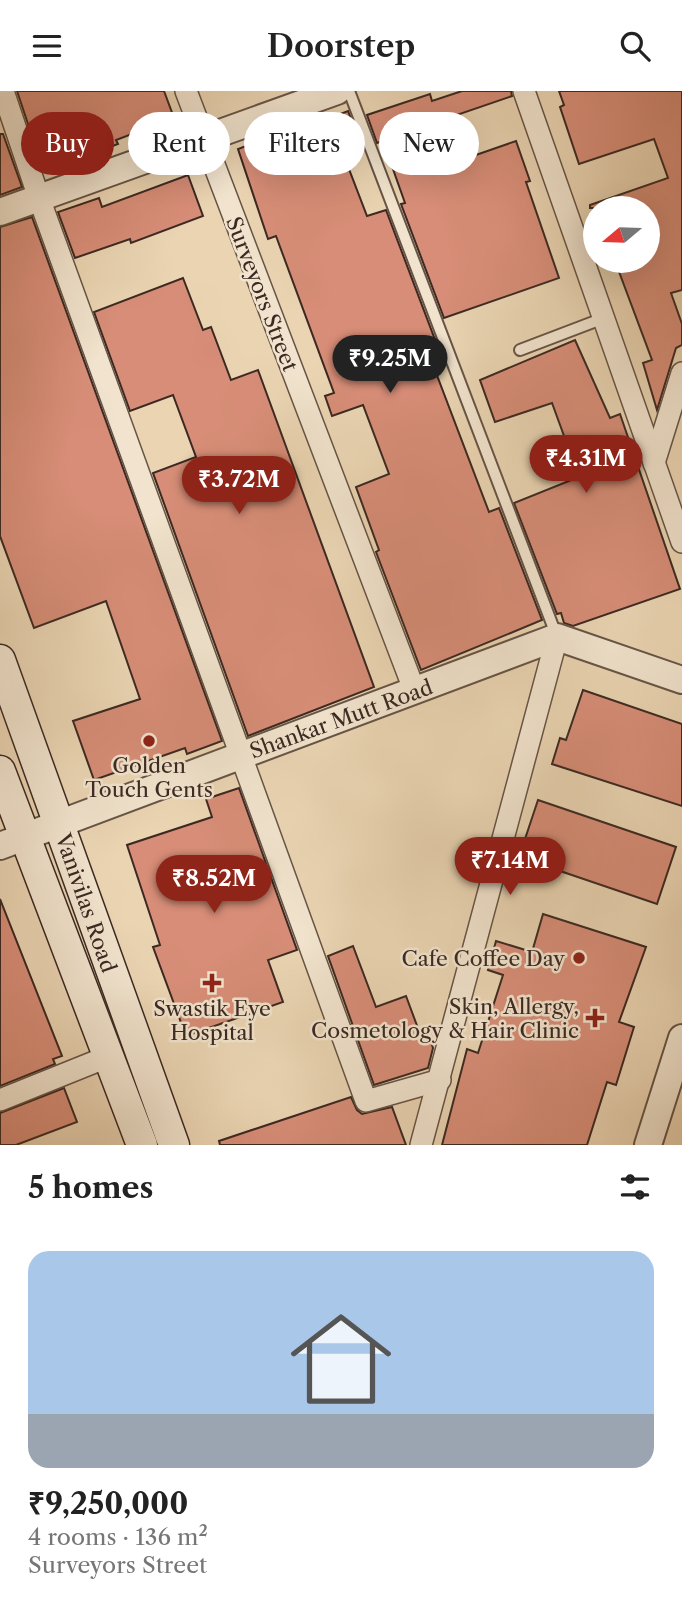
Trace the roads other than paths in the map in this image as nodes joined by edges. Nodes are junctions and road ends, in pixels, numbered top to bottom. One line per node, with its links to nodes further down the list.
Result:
1 (3, 91): 10 (street)
2 (186, 91): 6 (street, Surveyors Street)
3 (337, 91): 7 (street)
4 (349, 91): 17 (lane)
5 (524, 91): 12 (street)
6 (193, 112)
7 (230, 129)
8 (128, 166): 10 (street)
9 (217, 175): 20 (street, Surveyors Street)
10 (39, 198): 11 (street); 21 (street)
11 (0, 212)
12 (604, 318): 13 (lane); 15 (street)
13 (520, 350)
14 (682, 373): 15 (street)
15 (654, 463): 16 (street)
16 (682, 542)
17 (557, 637): 19 (street); 20 (street, Shankar Mutt Road); 27 (street)
18 (0, 660): 23 (main road, Vanivilas Road)
19 (682, 680)
20 (415, 692): 21 (street, Shankar Mutt Road)
21 (241, 756): 23 (street, Shankar Mutt Road); 27 (street)
22 (0, 771): 24 (main road, Vanivilas Road)
23 (58, 824): 24 (street, Shankar Mutt Road); 30 (main road, Vanivilas Road)
24 (11, 842): 26 (main road, Vanivilas Road)
25 (682, 1038): 32 (street)
26 (107, 1057): 28 (street); 29 (main road, Vanivilas Road)
27 (440, 1080): 31 (street)
28 (0, 1100)
29 (142, 1145)
30 (174, 1145)
31 (421, 1145)
32 (648, 1145)

